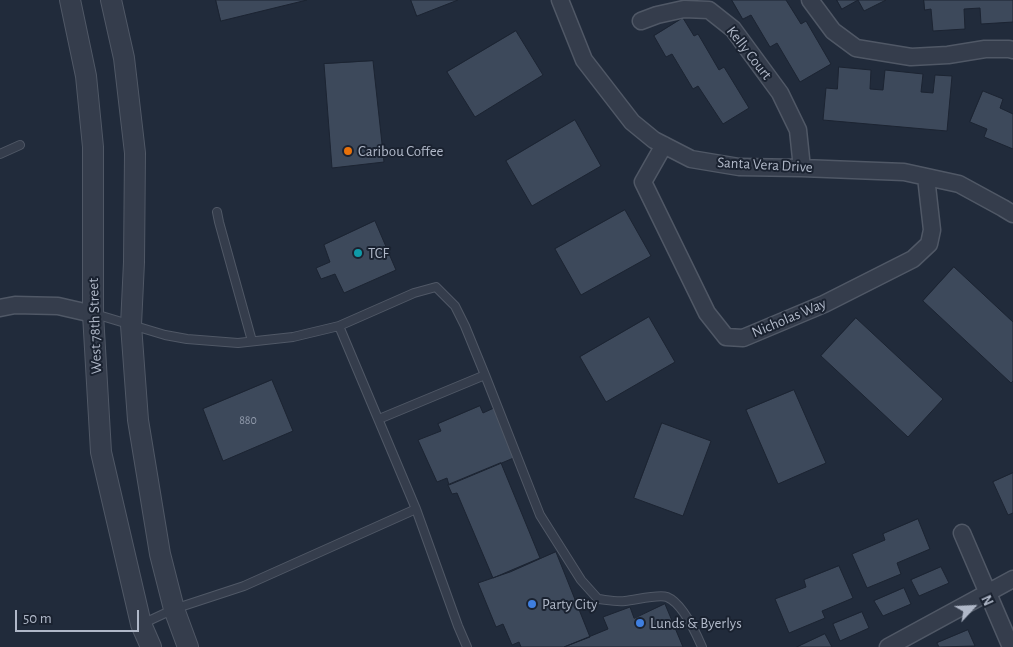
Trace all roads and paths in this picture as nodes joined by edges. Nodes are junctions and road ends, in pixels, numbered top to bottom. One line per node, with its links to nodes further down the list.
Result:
1 (70, 0): 15 (street, West 78th Street)
2 (111, 0): 16 (street)
3 (560, 0): 8 (street, Santa Vera Drive)
4 (810, 0): 6 (street)
5 (641, 21): 10 (street, Kelly Court)
6 (1013, 50)
7 (20, 144): 9 (lane)
8 (664, 144): 10 (street, Santa Vera Drive); 11 (street, Nicholas Way)
9 (0, 154)
10 (802, 168): 11 (street, Santa Vera Drive)
11 (926, 177): 13 (street, Santa Vera Drive)
12 (217, 212): 18 (lane)
13 (1013, 214)
14 (0, 308): 15 (street)
15 (93, 314): 16 (lane); 26 (street, West 78th Street)
16 (131, 325): 18 (lane); 25 (street)
17 (339, 326): 18 (lane); 19 (lane); 20 (lane)
18 (252, 341)
19 (486, 375): 20 (lane); 30 (lane)
20 (379, 419): 21 (lane)
21 (416, 508): 25 (lane); 29 (lane)
22 (962, 533): 24 (street)
23 (1013, 579): 24 (street)
24 (988, 593): 31 (street); 32 (street)
25 (174, 609): 26 (lane); 28 (street)
26 (141, 624): 27 (street, West 78th Street)
27 (151, 647)
28 (188, 647)
29 (466, 647)
30 (702, 647)
31 (888, 647)
32 (1011, 647)

